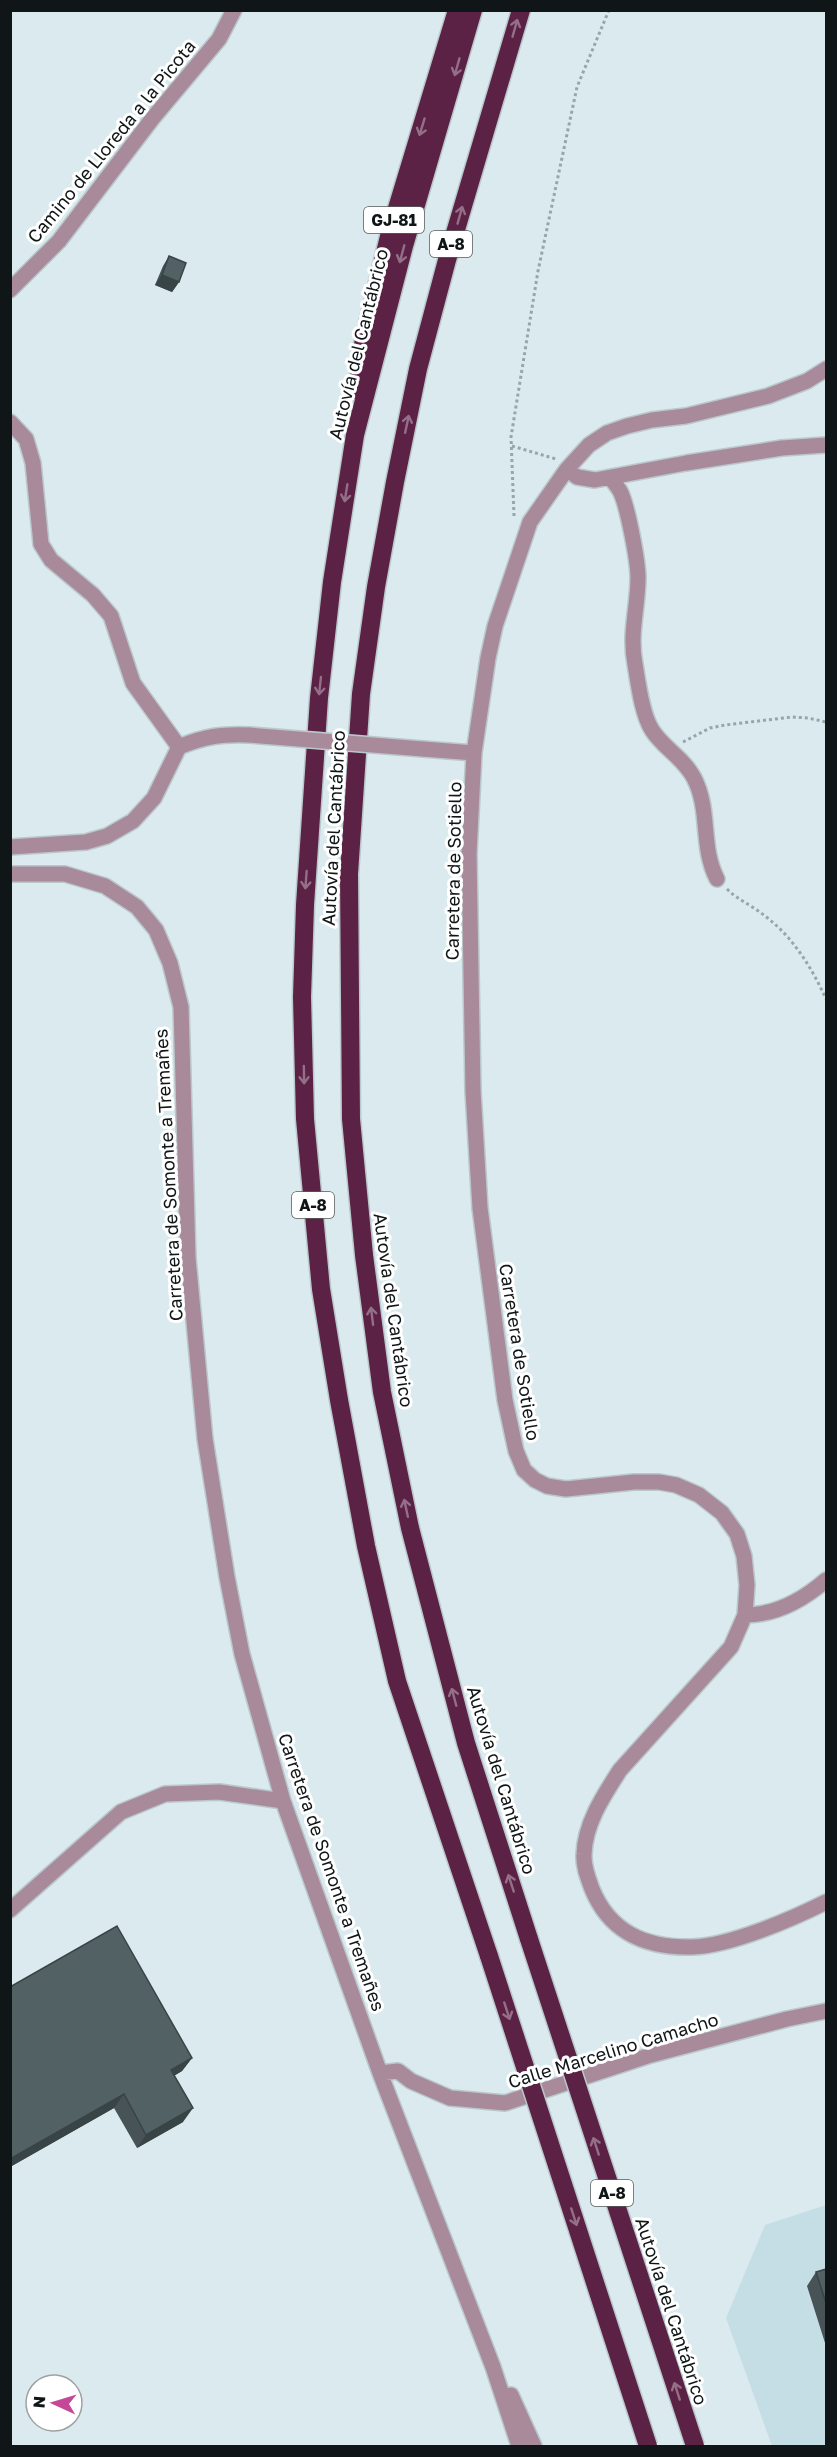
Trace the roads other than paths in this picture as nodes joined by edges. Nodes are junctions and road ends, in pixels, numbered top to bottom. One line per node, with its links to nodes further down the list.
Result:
1 (234, 10): 5 (street, Camino de Lloreda a la Picota)
2 (457, 10): 8 (highway, GJ-81, one-way to 8)
3 (473, 10): 8 (highway, Autovía del Cantábrico / A-8, one-way to 8)
4 (520, 10): 28 (highway, Autovía del Cantábrico / A-8, one-way to 4, bridge)
5 (10, 290)
6 (826, 369): 10 (street, Carretera de Sotiello)
7 (10, 422): 12 (street)
8 (355, 435): 27 (highway, Autovía del Cantábrico / A-8, one-way to 27, bridge)
9 (826, 445): 11 (street)
10 (567, 469): 11 (street); 13 (street, Carretera de Sotiello)
11 (611, 478): 16 (street)
12 (179, 747): 13 (street, bridge); 14 (street)
13 (474, 753): 18 (street, Carretera de Sotiello)
14 (10, 847)
15 (10, 873): 19 (street, Carretera de Somonte a Tremañes)
16 (717, 879)
17 (826, 1580): 18 (street)
18 (745, 1615): 20 (street, Carretera de Sotiello)
19 (284, 1801): 21 (street); 23 (street, Carretera de Somonte a Tremañes)
20 (826, 1902)
21 (10, 1910)
22 (826, 2011): 23 (street, Calle Marcelino Camacho)
23 (380, 2073): 24 (street, Carretera de Somonte a Tremañes)
24 (493, 2367): 25 (street, Carretera de Somonte a Tremañes); 26 (street, Carretera de Somonte a Tremañes)
25 (519, 2446)
26 (534, 2446)
27 (648, 2446)
28 (695, 2446)

